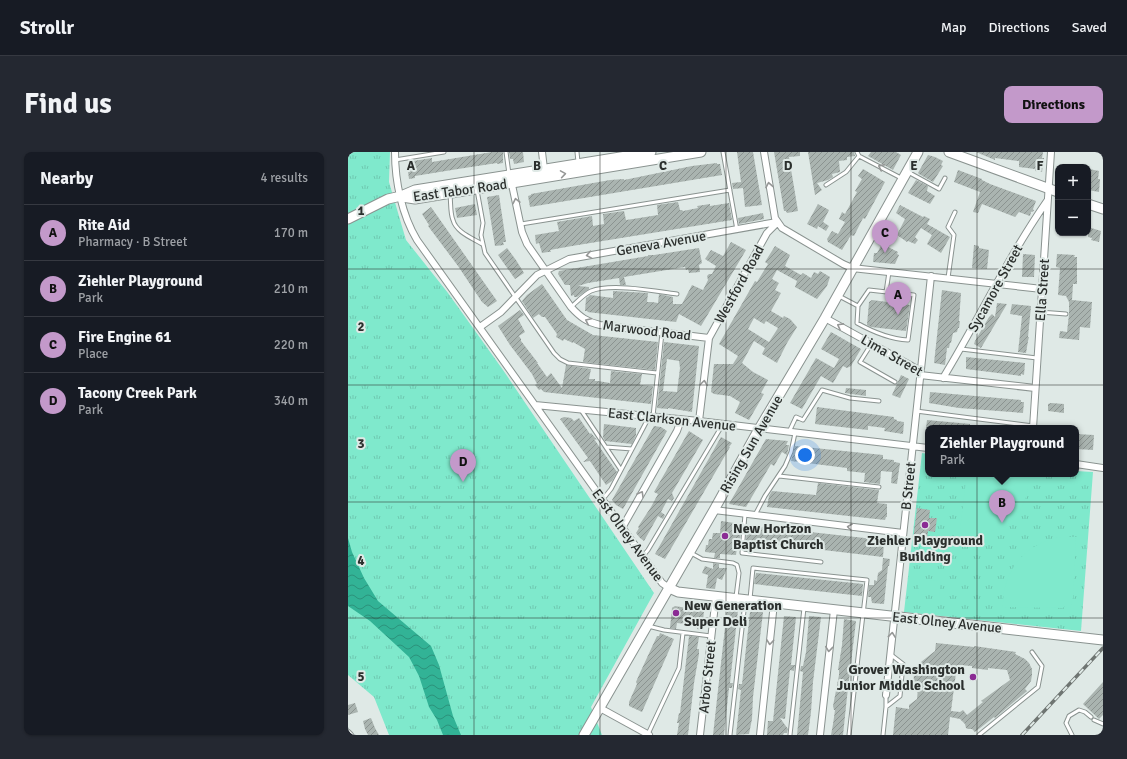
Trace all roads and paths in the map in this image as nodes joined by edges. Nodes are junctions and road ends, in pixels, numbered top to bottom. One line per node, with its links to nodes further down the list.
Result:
1 (395, 152): 17 (street, East Olney Avenue)
2 (444, 152): 14 (lane)
3 (506, 152): 22 (lane)
4 (542, 152): 19 (street)
5 (576, 152): 18 (lane)
6 (651, 152): 15 (street, East Tabor Road)
7 (697, 152): 22 (street, East Tabor Road, one-way to 7)
8 (723, 152): 26 (lane)
9 (764, 152): 35 (street, one-way to 9)
10 (857, 152): 16 (lane)
11 (918, 152): 20 (street, Rising Sun Avenue)
12 (949, 152): 25 (street)
13 (1051, 152): 25 (street, Ella Street)
14 (431, 153): 17 (lane)
15 (617, 155): 18 (street, East Tabor Road)
16 (859, 156): 20 (lane, one-way to 16); 23 (lane)
17 (395, 160): 29 (street, East Olney Avenue)
18 (578, 164): 19 (street, East Tabor Road)
19 (544, 169): 22 (street, East Tabor Road)
20 (905, 175): 21 (lane); 39 (street, Rising Sun Avenue)
21 (945, 178)
22 (511, 179): 24 (street, East Tabor Road); 29 (street, East Tabor Road); 36 (street, Marwood Road, one-way to 22)
23 (826, 185)
24 (477, 188): 28 (street, East Tabor Road); 38 (lane)
25 (1049, 189): 27 (street); 30 (street, Ella Street)
26 (730, 190): 36 (lane); 37 (lane)
27 (1055, 191)
28 (449, 193): 29 (street, East Tabor Road); 38 (lane)
29 (401, 196): 34 (street); 55 (street, East Olney Avenue)
30 (1048, 199): 44 (street, Sycamore Street); 45 (street, Ella Street)
31 (1091, 205): 32 (street)
32 (1103, 209)
33 (955, 212): 43 (lane)
34 (350, 218)
35 (777, 222): 37 (street, Geneva Avenue); 39 (street); 57 (street, Westford Road)
36 (521, 224): 40 (street, Marwood Road)
37 (737, 230): 40 (street, Geneva Avenue, one-way to 40)
38 (482, 244): 49 (lane)
39 (852, 268): 41 (street); 48 (street, Rising Sun Avenue)
40 (545, 270): 49 (street, Geneva Avenue); 51 (street, Marwood Road)
41 (888, 272): 42 (street); 46 (lane)
42 (931, 276): 43 (street); 62 (street, B Street)
43 (948, 278): 44 (street)
44 (997, 284): 45 (street); 59 (street, Sycamore Street)
45 (1042, 288): 52 (street, Ella Street)
46 (886, 292): 50 (lane); 50 (lane)
47 (677, 294): 51 (lane)
48 (837, 295): 50 (lane); 54 (street, Rising Sun Avenue)
49 (515, 298): 55 (street, Geneva Avenue); 61 (lane)
50 (858, 306)
51 (570, 307): 56 (street, Marwood Road, one-way to 51)
52 (1040, 312): 53 (lane); 60 (street, Ella Street)
53 (1066, 314)
54 (824, 318): 58 (street, Lima Street, one-way to 54); 76 (street, Rising Sun Avenue)
55 (480, 327): 67 (street, East Olney Avenue)
56 (662, 333): 57 (street, Marwood Road); 61 (lane)
57 (709, 338): 72 (street, Westford Road, one-way to 57)
58 (872, 343): 62 (street, Lima Street); 64 (lane)
59 (961, 349): 60 (lane); 63 (street, Sycamore Street)
60 (1037, 358): 65 (street, Ella Street)
61 (657, 373): 70 (lane)
62 (920, 375): 63 (street, Lima Street); 69 (street, B Street)
63 (943, 378): 65 (street, Lima Street)
64 (895, 382)
65 (1035, 388): 75 (street, Ella Street)
66 (879, 401): 77 (lane)
67 (535, 405): 68 (street, East Clarkson Avenue); 87 (street, East Olney Avenue)
68 (581, 410): 70 (street, East Clarkson Avenue); 79 (lane)
69 (916, 411): 74 (lane); 78 (street, B Street)
70 (651, 417): 71 (street, East Clarkson Avenue); 81 (lane)
71 (681, 420): 72 (street, East Clarkson Avenue); 91 (street, one-way to 71)
72 (699, 421): 73 (street, East Clarkson Avenue)
73 (723, 424): 76 (street, East Clarkson Avenue); 94 (lane)
74 (1018, 425)
75 (1033, 425)
76 (759, 429): 77 (street, East Clarkson Avenue); 88 (street, Rising Sun Avenue)
77 (792, 432): 78 (street, East Clarkson Avenue); 85 (lane)
78 (912, 446): 80 (street, East Clarkson Avenue); 92 (street, B Street)
79 (606, 447): 81 (lane); 84 (lane)
80 (925, 448)
81 (632, 449): 84 (lane)
82 (1079, 464): 83 (street)
83 (1103, 468)
84 (621, 470): 87 (lane)
85 (779, 476): 86 (lane); 90 (lane)
86 (879, 487)
87 (602, 500): 91 (street, East Olney Avenue)
88 (714, 510): 89 (street); 93 (street, Rising Sun Avenue)
89 (745, 514): 90 (street); 95 (lane)
90 (754, 515): 92 (street, one-way to 90)
91 (622, 528): 94 (street, East Olney Avenue)
92 (903, 533): 103 (street, B Street)
93 (689, 552): 96 (street, Rising Sun Avenue); 98 (lane)
94 (643, 557): 96 (street, East Olney Avenue)
95 (821, 562)
96 (669, 588): 97 (street, East Olney Avenue); 104 (street, Rising Sun Avenue)
97 (716, 596): 98 (street, East Olney Avenue); 106 (street, Arbor Street)
98 (744, 599): 99 (street, East Olney Avenue); 102 (lane); 117 (lane)
99 (774, 603): 100 (street, East Olney Avenue); 118 (street, one-way to 118)
100 (804, 606): 101 (street, East Olney Avenue); 119 (lane)
101 (834, 610): 102 (street, East Olney Avenue); 120 (street, one-way to 120)
102 (864, 613): 103 (street, East Olney Avenue); 121 (lane)
103 (894, 616): 107 (street, East Olney Avenue); 109 (street, B Street, one-way to 103)
104 (647, 626): 105 (lane); 112 (street, Rising Sun Avenue)
105 (683, 632): 106 (lane); 115 (lane)
106 (711, 636): 116 (street, Arbor Street)
107 (1103, 640)
108 (1032, 652): 123 (lane)
109 (890, 654): 110 (street, B Street); 111 (lane)
110 (886, 695): 111 (lane)
111 (886, 707): 122 (lane)
112 (600, 708): 114 (street, Rising Sun Avenue); 115 (street)
113 (1103, 724): 124 (lane)
114 (584, 735)
115 (649, 735)
116 (700, 735)
117 (730, 735)
118 (760, 735)
119 (790, 735)
120 (820, 735)
121 (850, 735)
122 (883, 735)
123 (979, 735)
124 (1072, 735)

